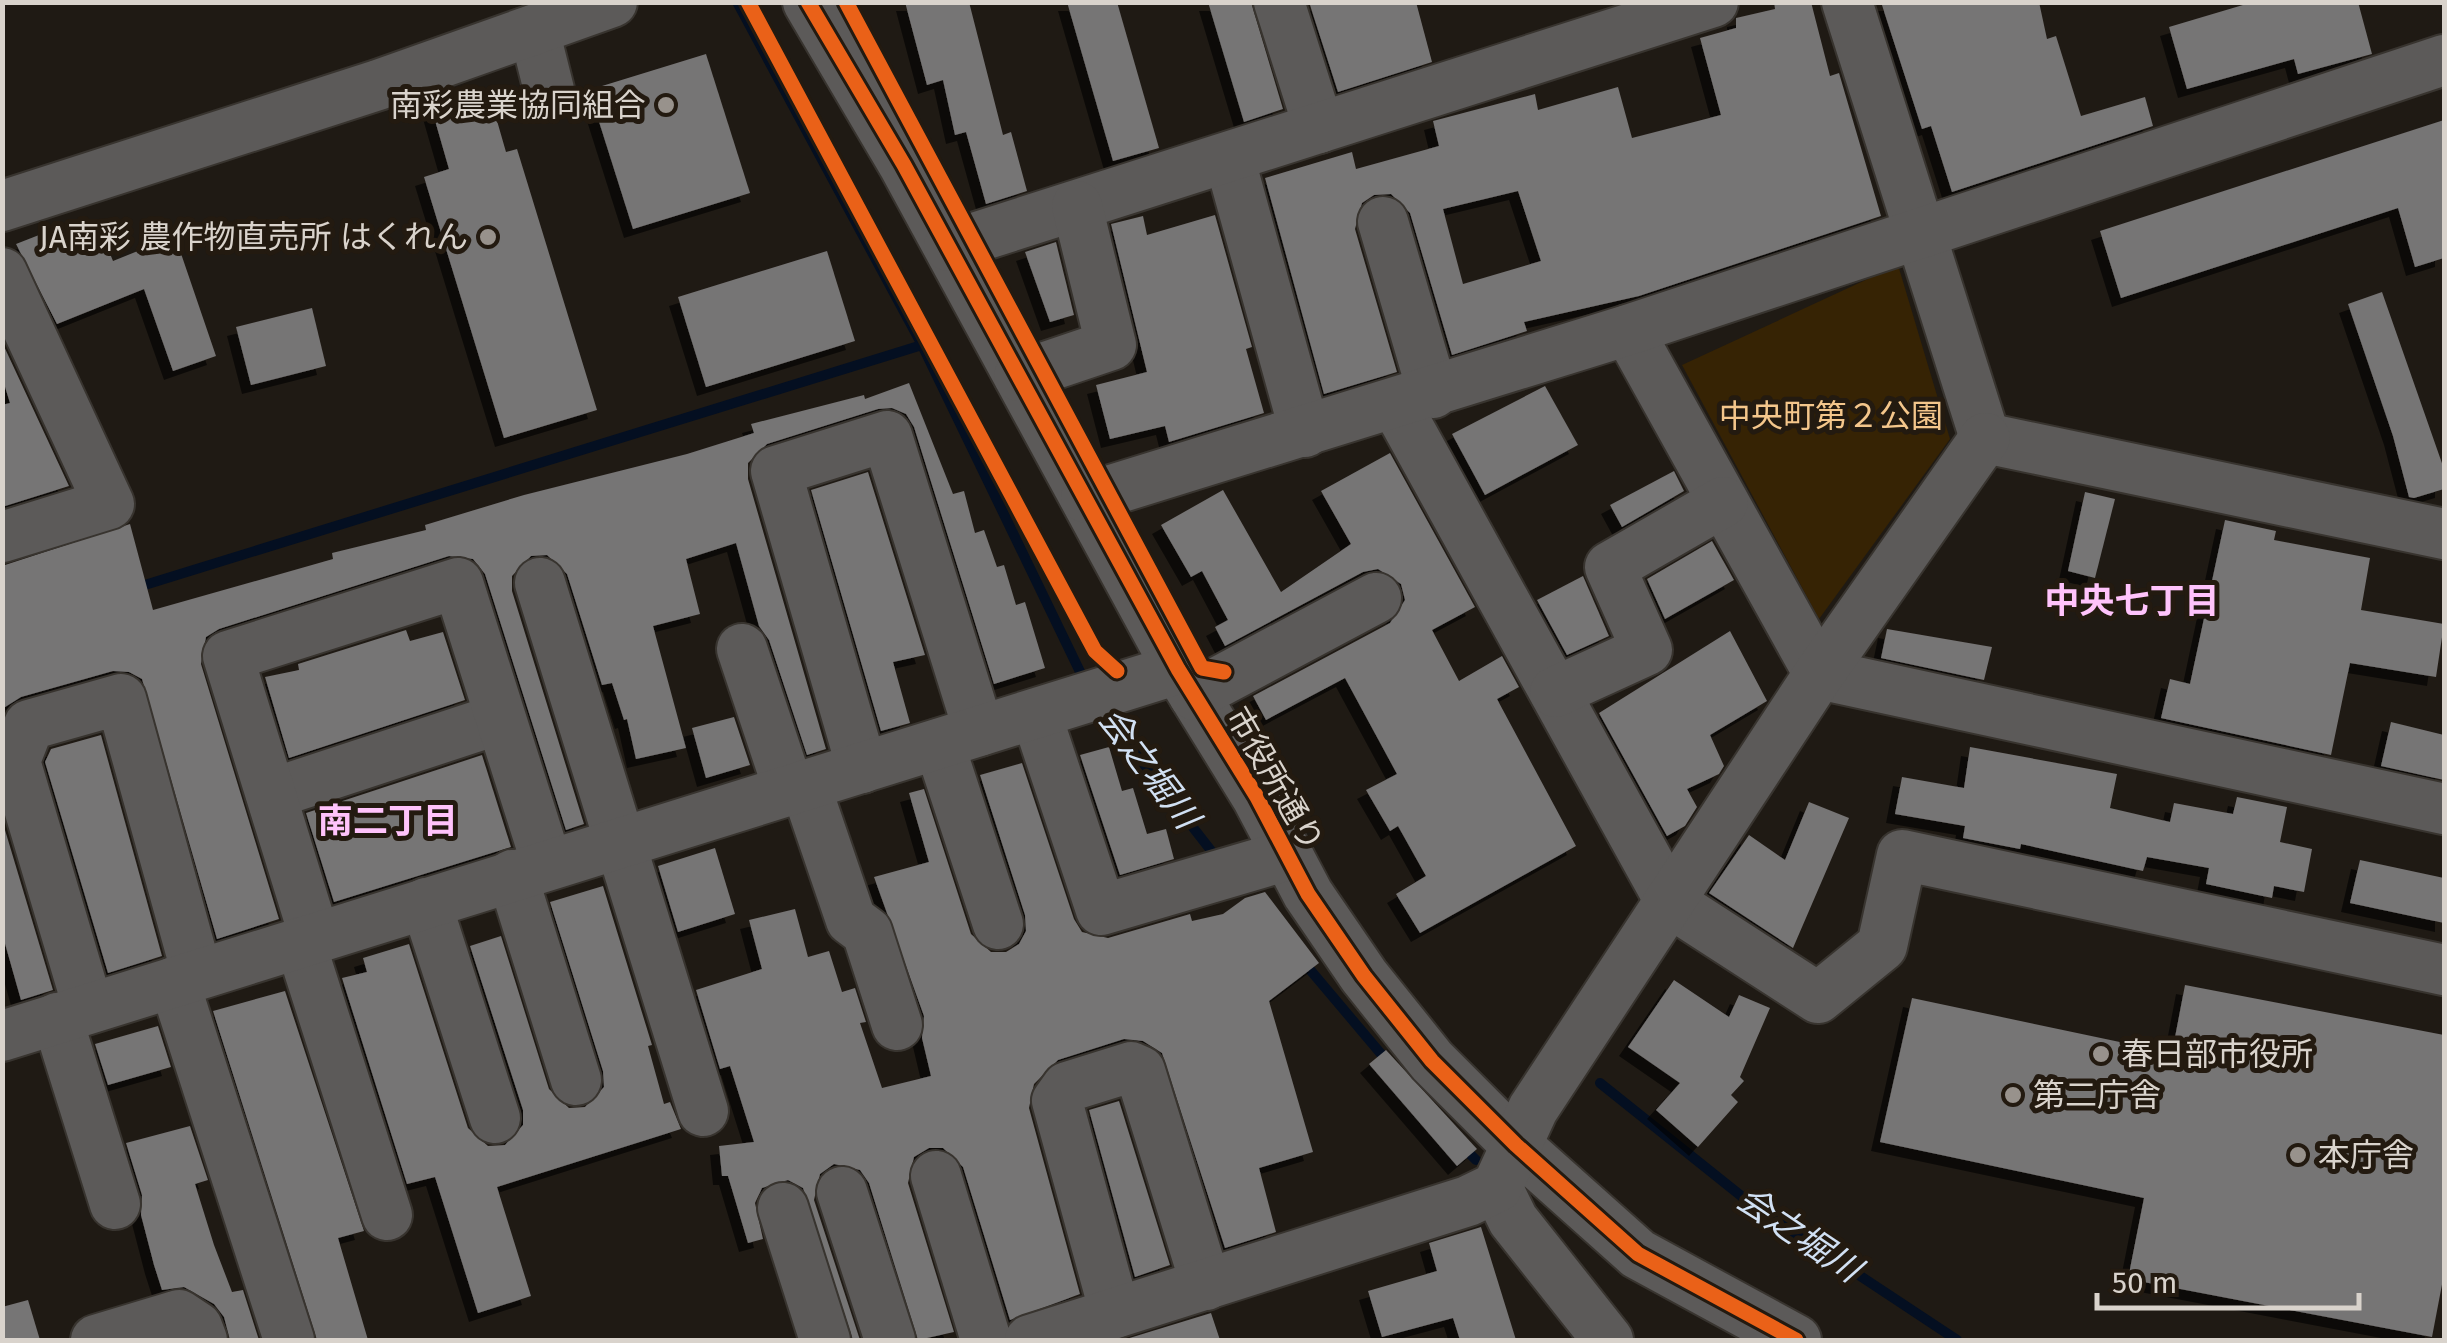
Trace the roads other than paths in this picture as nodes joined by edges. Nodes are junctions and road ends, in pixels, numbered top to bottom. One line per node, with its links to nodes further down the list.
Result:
1 (612, 2): 6 (street)
2 (808, 2): 15 (street, 市役所通り)
3 (1279, 2): 9 (street)
4 (1713, 2): 9 (street)
5 (1847, 2): 14 (street)
6 (549, 18): 8 (street); 11 (street)
7 (2444, 60): 14 (street)
8 (549, 90)
9 (1320, 128): 10 (street)
10 (1229, 157): 12 (street); 20 (street)
11 (2, 206)
12 (1078, 206): 15 (street); 18 (street)
13 (1383, 222): 19 (street)
14 (1921, 235): 17 (street); 21 (street)
15 (949, 246): 18 (street, 市役所通り)
16 (2, 274): 25 (street)
17 (1628, 330): 19 (street); 23 (street)
18 (1019, 376): 22 (street, 市役所通り)
19 (1415, 399): 20 (street); 31 (street)
20 (1305, 432): 22 (street)
21 (1985, 438): 24 (street); 29 (street)
22 (1086, 498): 30 (street, 市役所通り)
23 (1724, 502): 29 (street); 31 (street)
24 (2444, 534)
25 (2, 536)
26 (540, 583): 39 (street)
27 (1376, 598): 30 (street)
28 (742, 648): 36 (street)
29 (1819, 674): 38 (street); 43 (street)
30 (1186, 682): 32 (street); 40 (street, 市役所通り)
31 (1555, 692): 43 (street)
32 (1073, 702): 34 (street); 40 (street)
33 (498, 719): 37 (street); 37 (street); 41 (street)
34 (959, 737): 35 (street); 35 (street); 44 (street)
35 (862, 768): 36 (street)
36 (797, 788): 39 (street); 49 (street)
37 (271, 794): 45 (street)
38 (2444, 809)
39 (618, 842): 41 (street); 52 (street)
40 (1288, 855): 54 (street, 市役所通り)
41 (529, 870): 42 (street); 51 (street)
42 (426, 903): 45 (street); 53 (street)
43 (1672, 903): 46 (street); 54 (street)
44 (998, 924)
45 (307, 940): 47 (street); 59 (street)
46 (2444, 970)
47 (186, 978): 48 (street); 48 (street); 64 (street)
48 (72, 1012): 50 (street); 57 (street)
49 (897, 1025)
50 (2, 1036)
51 (576, 1080)
52 (704, 1111)
53 (495, 1118)
54 (1507, 1166): 60 (street); 69 (street); 70 (street, 市役所通り)
55 (936, 1176): 67 (street)
56 (842, 1192): 66 (street)
57 (115, 1204)
58 (783, 1208): 65 (street)
59 (387, 1216)
60 (1206, 1285): 61 (street); 61 (street)
61 (1115, 1313): 68 (street)
62 (96, 1340): 63 (street)
63 (202, 1340)
64 (289, 1340)
65 (826, 1340)
66 (890, 1340)
67 (986, 1340)
68 (1030, 1340)
69 (1608, 1340)
70 (1796, 1340)

